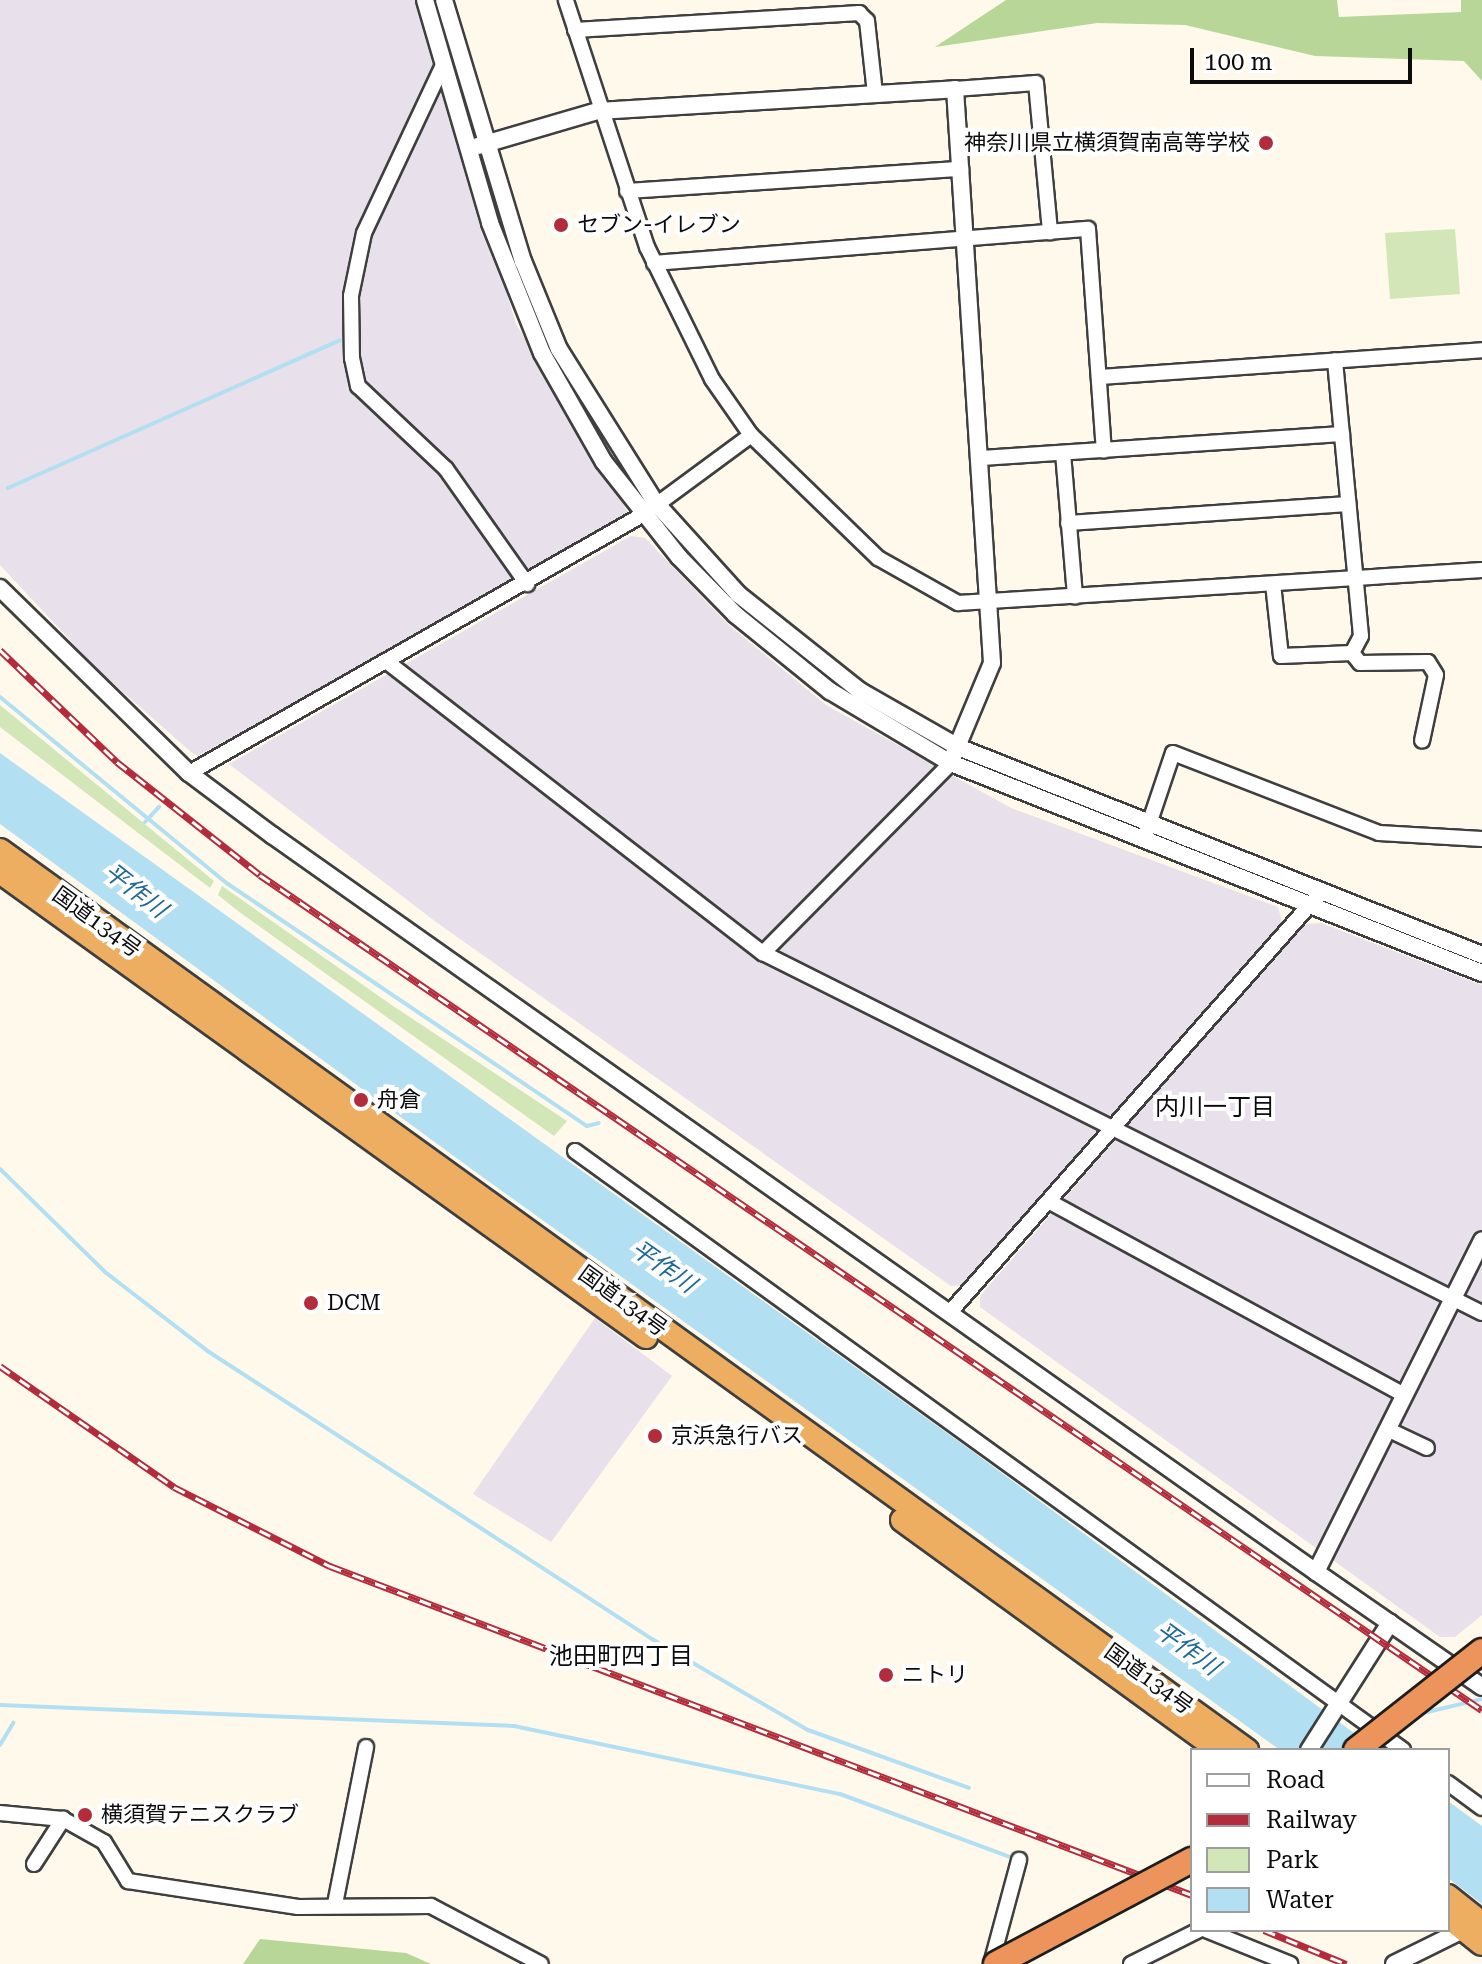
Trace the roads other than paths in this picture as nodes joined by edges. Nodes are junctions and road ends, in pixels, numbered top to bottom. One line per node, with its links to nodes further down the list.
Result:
1 (427, 0): 6 (street)
2 (444, 0): 10 (street)
3 (566, 0): 5 (street)
4 (811, 7): 5 (street); 8 (street)
5 (575, 30): 9 (street)
6 (444, 63): 11 (street); 30 (street)
7 (955, 89): 8 (street); 12 (street); 14 (street)
8 (875, 94): 9 (street)
9 (598, 111): 10 (street); 13 (street)
10 (486, 143): 11 (street); 26 (street)
11 (468, 149): 26 (street)
12 (961, 169): 13 (street); 15 (street)
13 (627, 191): 16 (street)
14 (1050, 232): 15 (street); 19 (street)
15 (965, 238): 16 (street); 24 (street)
16 (654, 263): 21 (street)
17 (1482, 350): 18 (street)
18 (1335, 360): 19 (street); 20 (street)
19 (1100, 377): 22 (street)
20 (1342, 434): 22 (street); 25 (street)
21 (751, 435): 26 (street); 34 (street)
22 (1104, 450): 23 (street)
23 (1063, 453): 24 (street); 27 (street)
24 (981, 458): 34 (street)
25 (1348, 504): 27 (street); 29 (street)
26 (650, 508): 30 (street); 38 (street); 39 (street)
27 (1068, 523): 33 (street)
28 (1482, 570): 29 (street)
29 (1355, 579): 31 (street); 35 (street)
30 (527, 584): 36 (street)
31 (1273, 584): 33 (street); 35 (street)
32 (0, 588): 40 (street)
33 (1075, 597): 34 (street)
34 (990, 603): 38 (street)
35 (1352, 653): 37 (street)
36 (386, 661): 40 (street); 47 (street)
37 (1422, 741)
38 (958, 747): 39 (street); 41 (street)
39 (951, 763): 41 (street); 47 (street)
40 (189, 773): 55 (street)
41 (1146, 833): 42 (street); 45 (street); 46 (street)
42 (1482, 839)
43 (0, 850): 69 (highway, 国道134号)
44 (0, 872): 68 (highway, 国道134号)
45 (1321, 892): 46 (street); 48 (street)
46 (1308, 905): 49 (street); 50 (street)
47 (763, 953): 50 (street)
48 (1482, 955)
49 (1482, 973)
50 (1113, 1129): 52 (street); 54 (street)
51 (575, 1151): 65 (street)
52 (1052, 1203): 55 (street); 57 (street)
53 (1482, 1240): 54 (street)
54 (1453, 1298): 56 (street); 57 (street)
55 (951, 1311): 60 (street)
56 (1482, 1313)
57 (1404, 1395): 58 (street)
58 (1387, 1429): 59 (street); 60 (street)
59 (1427, 1448)
60 (1316, 1572): 61 (street)
61 (1390, 1623): 64 (street); 65 (street)
62 (1482, 1651): 71 (highway, bridge)
63 (1482, 1665): 66 (highway)
64 (1482, 1687)
65 (1339, 1710): 66 (street); 70 (street)
66 (1372, 1734): 72 (street)
67 (366, 1747): 82 (street)
68 (1215, 1748)
69 (1244, 1748)
70 (1310, 1748)
71 (1359, 1748)
72 (1399, 1748)
73 (1450, 1784): 74 (street)
74 (1482, 1808)
75 (0, 1813): 76 (street)
76 (63, 1819): 79 (street); 82 (street)
77 (1019, 1860): 87 (street)
78 (1190, 1861): 87 (highway, bridge)
79 (34, 1864)
80 (1190, 1873): 88 (highway)
81 (1450, 1899): 83 (highway)
82 (335, 1904): 86 (street)
83 (1471, 1926): 91 (street)
84 (1195, 1932): 89 (street)
85 (1211, 1932): 90 (street)
86 (541, 1964)
87 (994, 1964)
88 (1018, 1964)
89 (1131, 1964)
90 (1290, 1964)
91 (1394, 1964)

